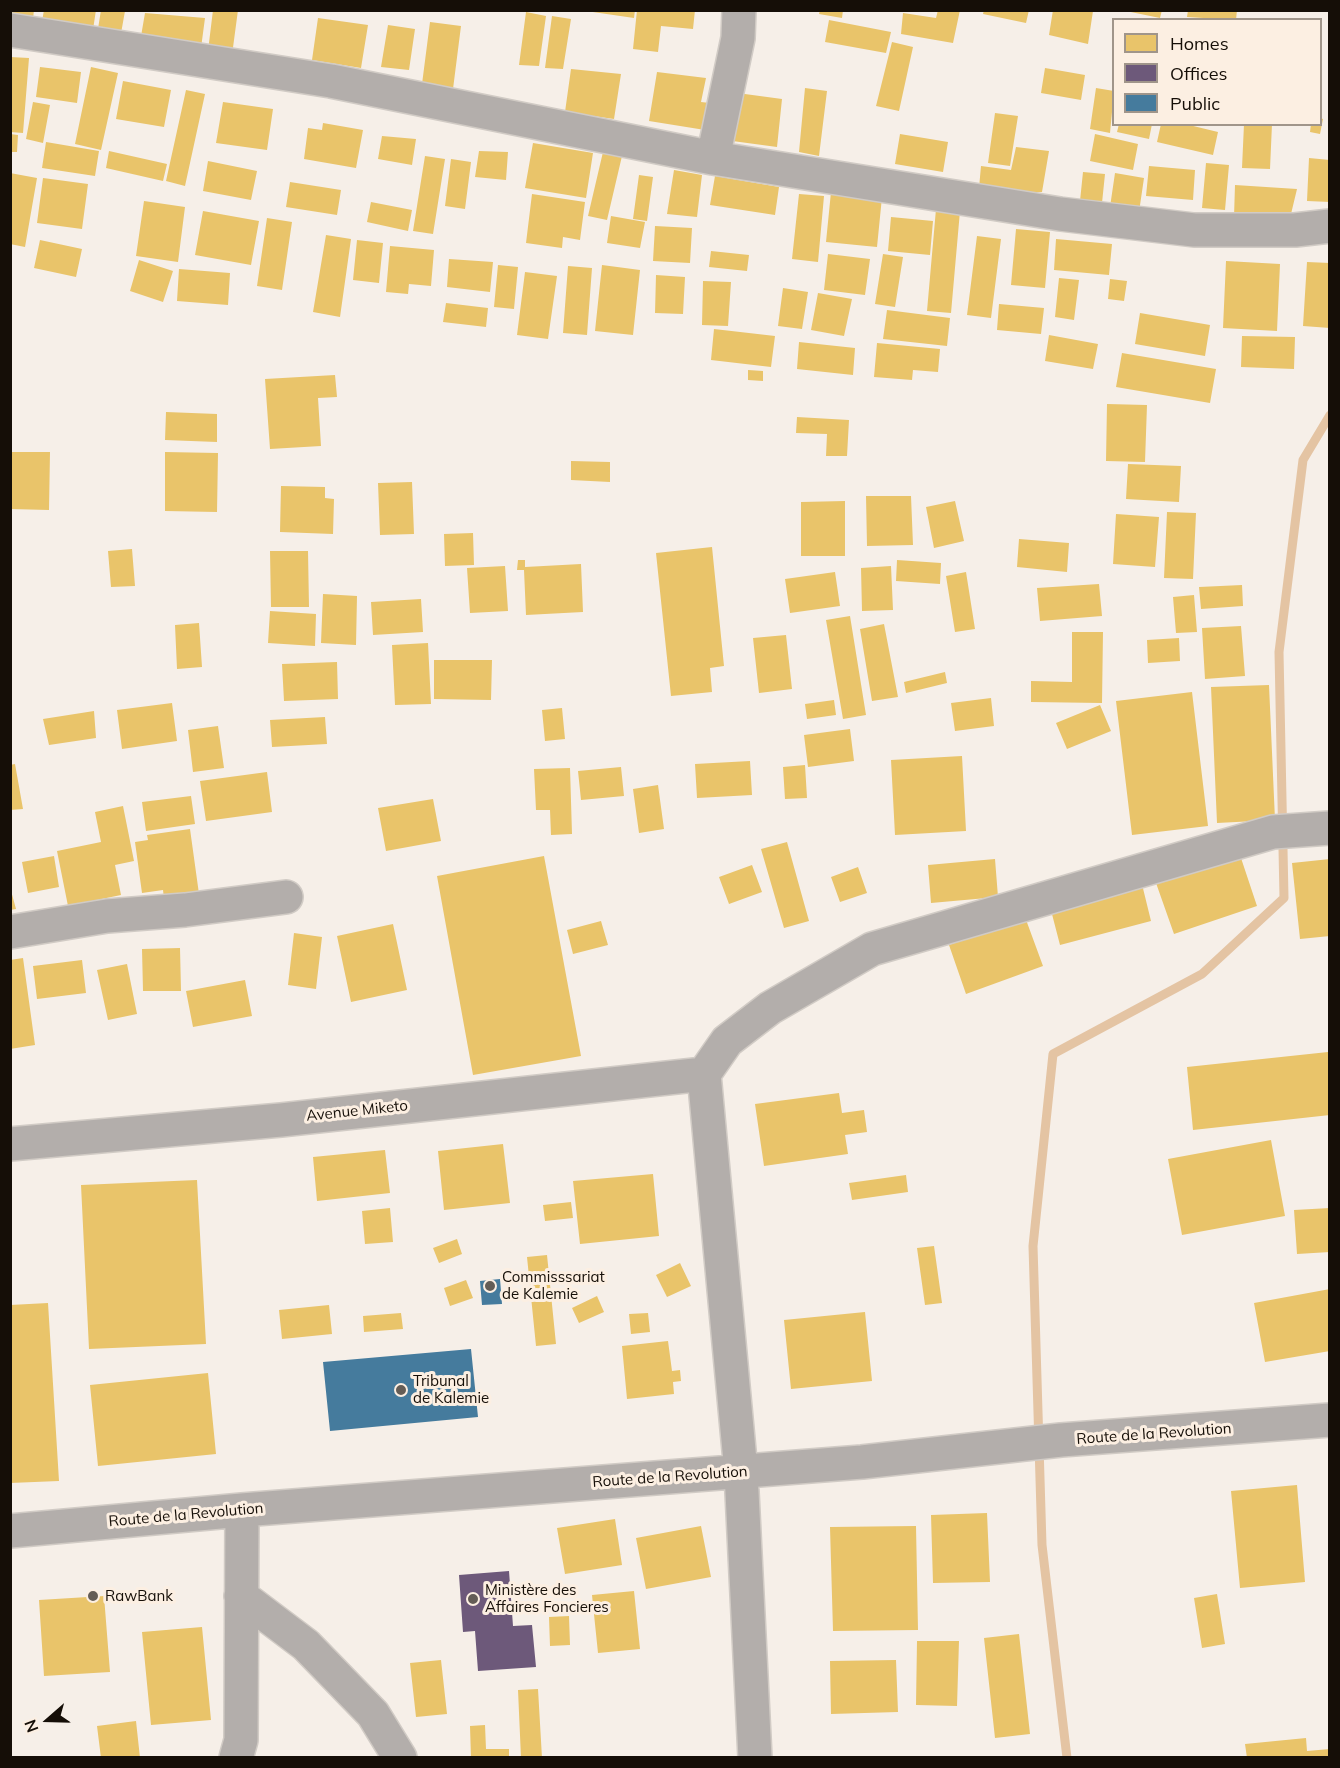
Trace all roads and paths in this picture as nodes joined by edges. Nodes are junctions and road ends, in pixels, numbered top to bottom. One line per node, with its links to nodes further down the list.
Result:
1 (739, 10): 3 (street)
2 (10, 30): 3 (street)
3 (713, 158): 4 (street)
4 (1329, 226)
5 (1329, 828): 8 (street)
6 (286, 897): 7 (street)
7 (10, 932)
8 (704, 1074): 9 (street, Avenue Miketo); 11 (street)
9 (10, 1144)
10 (1329, 1420): 11 (street, Route de la Revolution)
11 (741, 1472): 12 (street, Route de la Revolution); 17 (street)
12 (242, 1510): 13 (street, Route de la Revolution); 14 (street)
13 (10, 1531)
14 (241, 1596): 15 (street); 16 (street)
15 (233, 1752)
16 (400, 1758)
17 (755, 1758)

